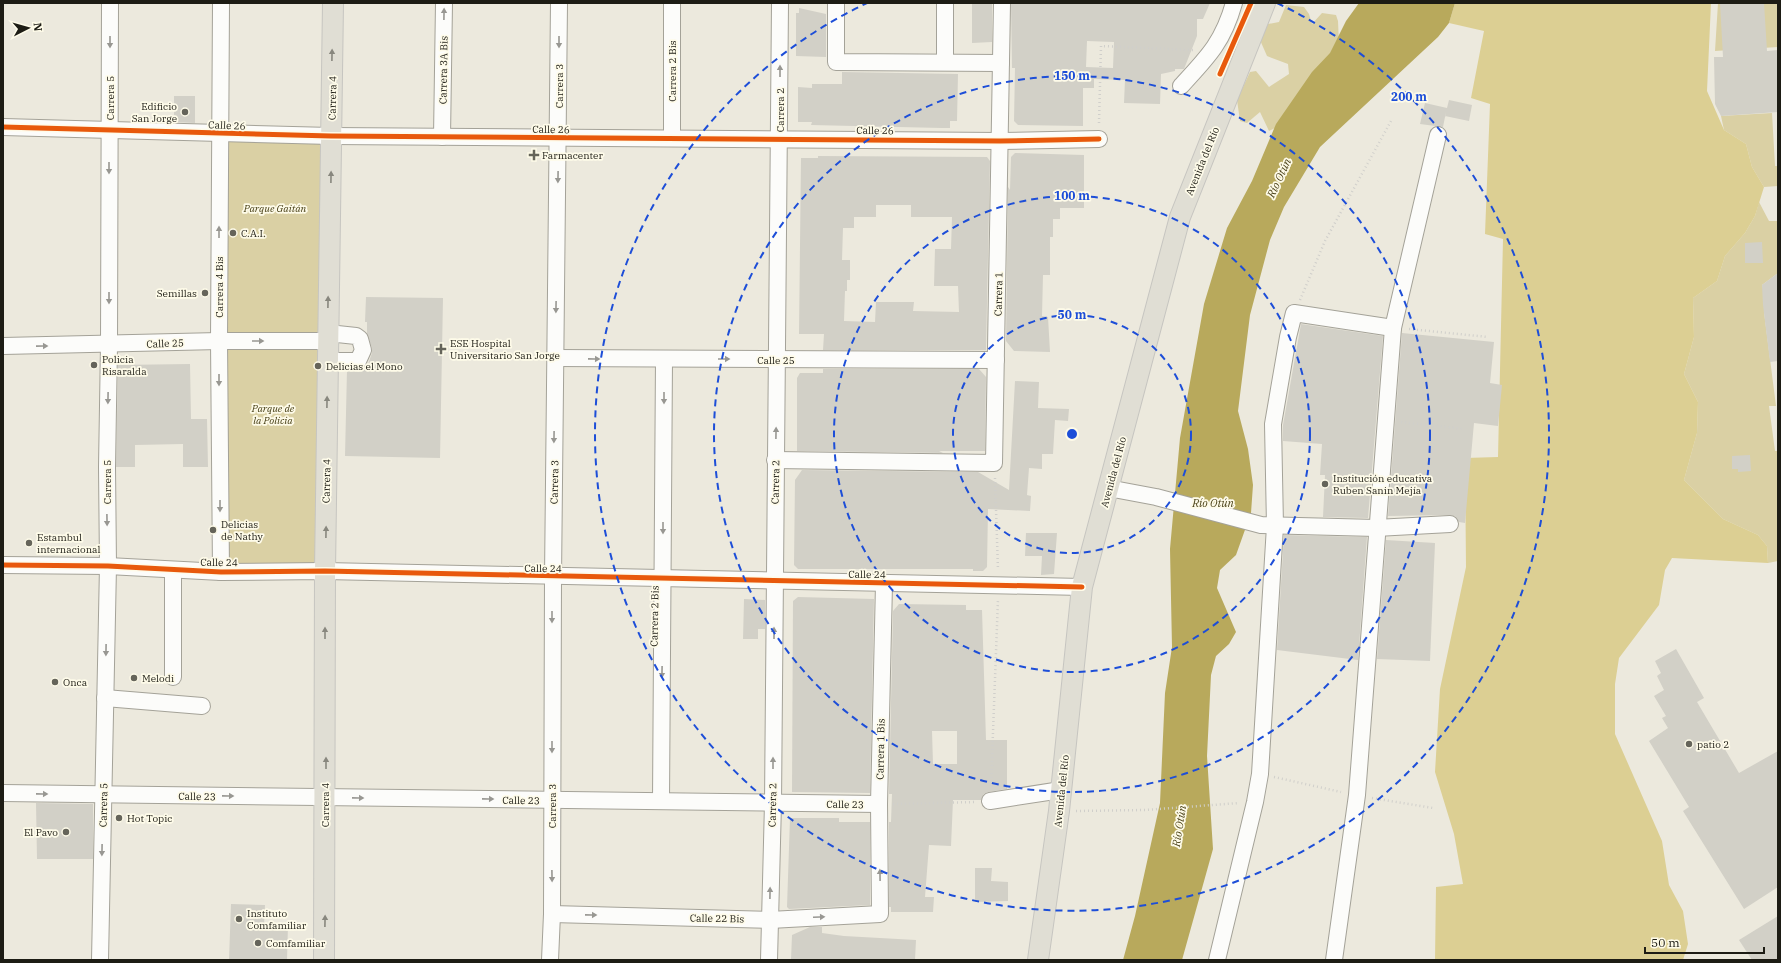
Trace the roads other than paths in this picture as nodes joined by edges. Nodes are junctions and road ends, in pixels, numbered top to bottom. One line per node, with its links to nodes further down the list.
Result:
1 (110, 3): 17 (street, Carrera 5, one-way to 17)
2 (221, 3): 18 (street, Carrera 4 Bis)
3 (333, 3): 20 (main road, Carrera 4, one-way to 3)
4 (444, 3): 21 (street, Carrera 3A Bis, one-way to 4)
5 (559, 3): 22 (street, Carrera 3, one-way to 22)
6 (672, 3): 23 (street, Carrera 2 Bis)
7 (780, 3): 24 (street, Carrera 2, one-way to 7)
8 (836, 3): 13 (street)
9 (945, 3): 13 (street)
10 (1002, 3): 14 (street, Carrera 1)
11 (1234, 3): 15 (street)
12 (1266, 3): 38 (main road, Avenida del Río)
13 (945, 62): 14 (street)
14 (1001, 63): 26 (street, Carrera 1)
15 (1181, 86)
16 (3, 127): 17 (street, Calle 26)
17 (109, 129): 18 (street, Calle 26); 30 (street, Carrera 5, one-way to 30)
18 (220, 134): 20 (street, Calle 26); 29 (street, Carrera 4 Bis, one-way to 18)
19 (1438, 134): 27 (street)
20 (331, 136): 21 (street, Calle 26); 28 (main road, Carrera 4, one-way to 20)
21 (442, 136): 22 (street, Calle 26)
22 (558, 138): 23 (street, Calle 26); 32 (street, Carrera 3, one-way to 32)
23 (672, 138): 24 (street, Calle 26)
24 (780, 138): 26 (street, Calle 26); 34 (street, Carrera 2)
25 (1099, 139): 26 (street, Calle 26)
26 (1000, 141): 35 (street, Carrera 1)
27 (1393, 328): 40 (street); 41 (street)
28 (328, 337): 29 (street, Calle 25, one-way to 28); 36 (main road, Carrera 4); 36 (street, Calle 25)
29 (219, 341): 30 (street, Calle 25); 46 (street, Carrera 4 Bis, one-way to 46)
30 (109, 345): 31 (street, Calle 25, one-way to 30); 43 (street, Carrera 5, one-way to 43)
31 (3, 346)
32 (555, 358): 33 (street, Calle 25, one-way to 33); 47 (street, Carrera 3, one-way to 47)
33 (664, 359): 34 (street, Calle 25, one-way to 34); 48 (street, Carrera 2 Bis, one-way to 48)
34 (777, 360): 35 (street, Calle 25); 37 (street, Carrera 2, one-way to 34)
35 (996, 360): 37 (street, Carrera 1)
36 (328, 361): 45 (main road, Carrera 4, one-way to 36)
37 (775, 460): 49 (street, Carrera 2)
38 (1108, 488): 40 (street); 51 (main road, Avenida del Río)
39 (1450, 524): 41 (street)
40 (1268, 525): 41 (street); 72 (street)
41 (1376, 528): 73 (street)
42 (3, 565): 43 (street, Calle 24)
43 (108, 566): 44 (street, Calle 24); 53 (street, Carrera 5, one-way to 53)
44 (173, 570): 46 (street, Calle 24); 52 (street)
45 (325, 571): 46 (street, Calle 24); 47 (street, Calle 24); 58 (main road, Carrera 4, one-way to 45)
46 (221, 572)
47 (552, 578): 48 (street, Calle 24); 59 (street, Carrera 3, one-way to 59)
48 (663, 579): 49 (street, Calle 24); 61 (street, Carrera 2 Bis, one-way to 61)
49 (774, 582): 50 (street, Calle 24); 62 (street, Carrera 2, one-way to 49)
50 (884, 584): 51 (street, Calle 24); 63 (street, Carrera 1 Bis)
51 (1082, 587): 55 (main road, Avenida del Río)
52 (173, 677)
53 (105, 698): 54 (street); 57 (street, Carrera 5)
54 (202, 706)
55 (1061, 790): 60 (street); 71 (main road, Avenida del Río)
56 (3, 793): 57 (street, Calle 23, one-way to 57)
57 (103, 794): 58 (street, Calle 23, one-way to 58); 67 (street, Carrera 5, one-way to 67)
58 (326, 797): 59 (street, Calle 23, one-way to 59); 68 (main road, Carrera 4, one-way to 58)
59 (551, 800): 61 (street, Calle 23); 64 (street, Carrera 3, one-way to 64)
60 (990, 801)
61 (661, 802): 62 (street, Calle 23)
62 (773, 803): 63 (street, Calle 23); 66 (street, Carrera 2, one-way to 62)
63 (879, 804): 65 (street, Carrera 1 Bis, one-way to 63)
64 (552, 914): 66 (street, Calle 22 Bis, one-way to 66); 69 (street, Carrera 3)
65 (880, 914): 66 (street, Calle 22 Bis, one-way to 65)
66 (770, 920): 70 (street, Carrera 2)
67 (100, 960)
68 (324, 960)
69 (550, 960)
70 (769, 960)
71 (1038, 960)
72 (1216, 960)
73 (1334, 960)

